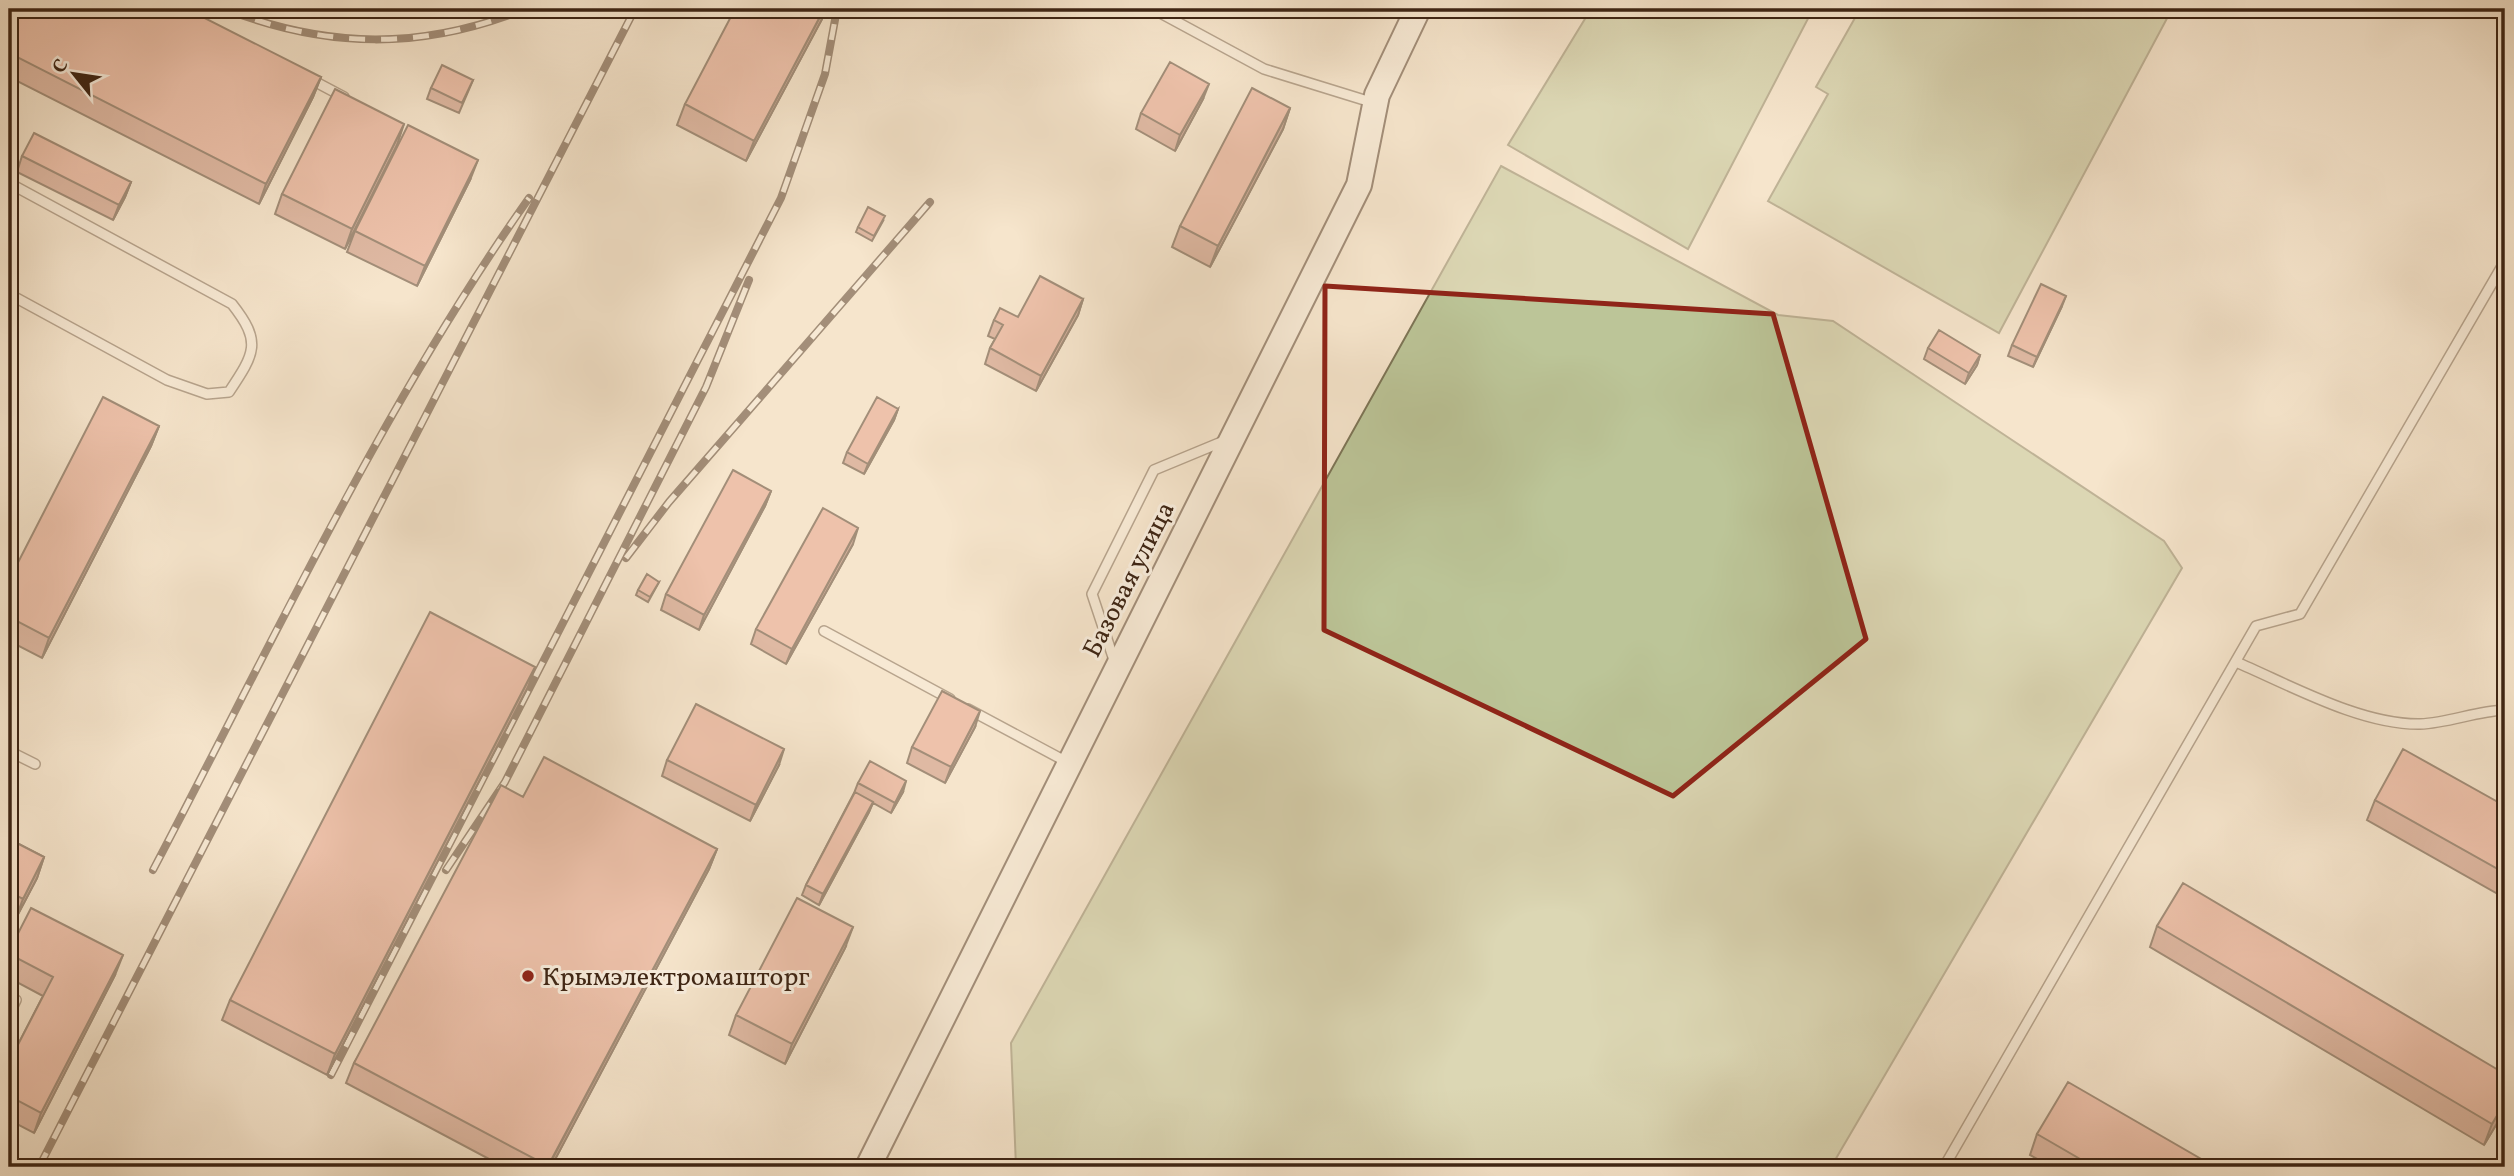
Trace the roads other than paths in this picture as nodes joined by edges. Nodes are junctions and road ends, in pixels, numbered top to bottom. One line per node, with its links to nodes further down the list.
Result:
1 (1153, 9): 5 (lane)
2 (1418, 9): 5 (street, Базовая улица)
3 (306, 77): 4 (lane)
4 (355, 102)
5 (1376, 103): 9 (street, Базовая улица)
6 (9, 183): 8 (lane)
7 (2505, 261): 11 (lane)
8 (9, 294)
9 (1232, 438): 12 (street, Базовая улица); 12 (lane)
10 (824, 631): 15 (lane)
11 (2236, 662): 13 (lane); 20 (lane)
12 (1116, 668): 15 (street, Базовая улица)
13 (2505, 710)
14 (9, 751): 16 (lane)
15 (1069, 763): 19 (street, Базовая улица)
16 (35, 764)
17 (9, 996): 18 (lane)
18 (9, 1014)
19 (868, 1167)
20 (1944, 1167)

